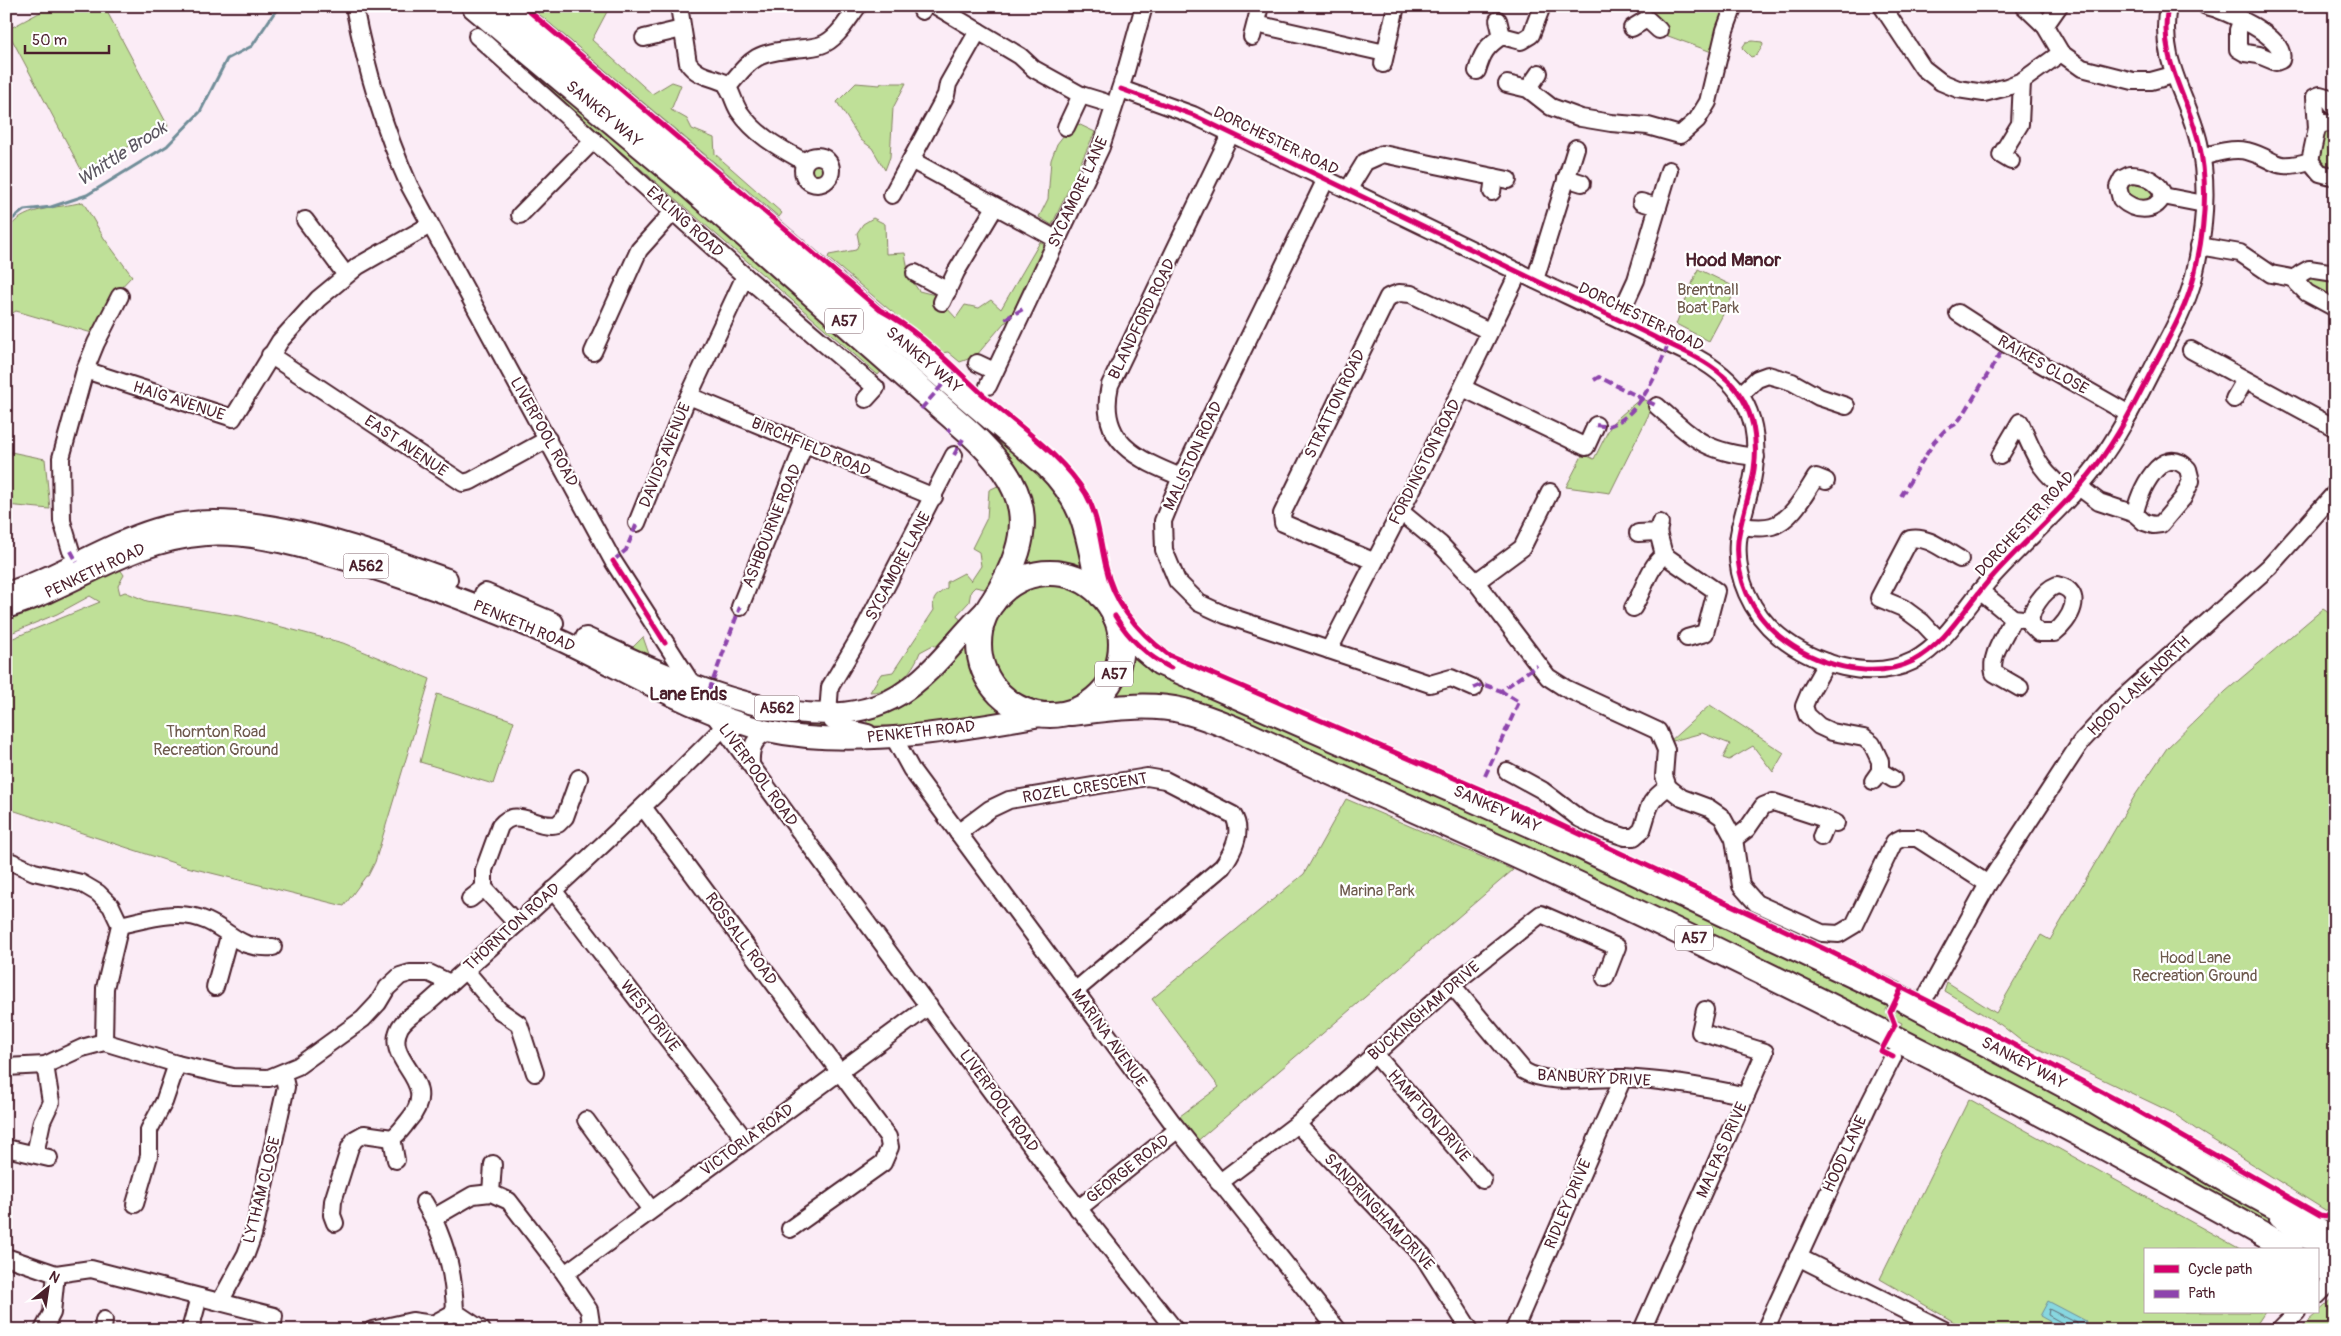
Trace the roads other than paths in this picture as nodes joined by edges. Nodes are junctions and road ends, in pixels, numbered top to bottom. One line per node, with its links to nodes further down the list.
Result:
1 (354, 6): 67 (street, LIVERPOOL ROAD)
2 (474, 6): 33 (highway, SANKEY WAY / A57)
3 (490, 6): 33 (main road)
4 (508, 6): 88 (highway, SANKEY WAY / A57)
5 (679, 6): 22 (street)
6 (858, 6): 34 (street)
7 (1260, 6): 8 (street)
8 (1396, 6)
9 (1542, 6): 28 (street)
10 (1733, 6): 36 (street)
11 (1882, 6): 31 (street)
12 (2024, 6): 20 (street)
13 (2059, 6): 20 (street)
14 (2168, 6): 30 (street, DORCHESTER ROAD)
15 (2206, 6): 19 (street)
16 (1141, 7): 35 (street, SYCAMORE LANE)
17 (928, 8): 24 (street)
18 (1647, 13): 21 (street); 23 (street)
19 (2242, 19)
20 (2045, 26): 27 (street)
21 (1632, 28)
22 (682, 29): 25 (street); 34 (street)
23 (1659, 30)
24 (978, 31): 37 (street); 47 (street)
25 (644, 36)
26 (480, 43): 44 (street, EALING ROAD)
27 (2061, 53): 30 (street); 31 (street)
28 (1477, 71)
29 (1539, 73): 36 (street)
30 (2173, 75): 46 (street, DORCHESTER ROAD)
31 (2022, 81): 48 (street)
32 (1507, 84): 36 (street)
33 (569, 85): 99 (highway, SANKEY WAY / A57)
34 (728, 87): 50 (street)
35 (1121, 89): 43 (street, DORCHESTER ROAD); 68 (street, SYCAMORE LANE)
36 (1528, 89)
37 (1082, 95): 38 (street); 41 (street)
38 (1104, 102)
39 (2335, 108): 42 (street)
40 (2335, 124): 42 (street)
41 (1066, 127)
42 (2317, 128): 49 (street)
43 (1231, 133): 54 (street, DORCHESTER ROAD); 105 (street, BLANDFORD ROAD)
44 (594, 140): 64 (street, EALING ROAD); 65 (street)
45 (1576, 148): 53 (street)
46 (2202, 157): 49 (street); 61 (street, DORCHESTER ROAD)
47 (910, 160): 58 (street); 62 (street)
48 (2011, 161)
49 (2310, 161): 52 (street)
50 (805, 162)
51 (1669, 170): 63 (street)
52 (2335, 177)
53 (1566, 178): 56 (street); 76 (street)
54 (1326, 179): 57 (street, DORCHESTER ROAD); 105 (street, MALISTON ROAD)
55 (1498, 183): 57 (street)
56 (1582, 183)
57 (1348, 190): 70 (street, DORCHESTER ROAD)
58 (892, 195)
59 (2164, 196): 61 (street)
60 (1641, 202): 63 (street)
61 (2204, 204): 69 (street, DORCHESTER ROAD)
62 (995, 206): 68 (street); 71 (street)
63 (1658, 207): 80 (street)
64 (673, 212): 74 (street, EALING ROAD); 83 (street)
65 (526, 213)
66 (305, 220): 73 (street)
67 (430, 224): 73 (street, HAIG AVENUE); 100 (street, LIVERPOOL ROAD)
68 (1056, 239): 88 (street, SYCAMORE LANE)
69 (2199, 246): 75 (street); 96 (street, DORCHESTER ROAD)
70 (1519, 272): 76 (street, DORCHESTER ROAD); 81 (street, FORDINGTON ROAD)
71 (915, 273)
72 (2335, 273): 75 (street)
73 (346, 275): 84 (street, HAIG AVENUE)
74 (745, 276): 91 (street, DAVIDS AVENUE); 93 (street, EALING ROAD)
75 (2297, 279): 78 (street)
76 (1535, 280): 80 (street, DORCHESTER ROAD)
77 (120, 296): 86 (street)
78 (2335, 308)
79 (1958, 313): 96 (street, RAIKES CLOSE)
80 (1618, 319): 90 (street, DORCHESTER ROAD)
81 (1489, 332): 89 (street, FORDINGTON ROAD); 120 (street, STRATTON ROAD)
82 (2191, 350): 87 (street)
83 (592, 352)
84 (270, 355): 86 (street, HAIG AVENUE); 100 (street, EAST AVENUE)
85 (977, 363): 88 (street)
86 (85, 370): 117 (street)
87 (2245, 380): 92 (street); 98 (street)
88 (987, 387): 99 (highway); 126 (highway, SANKEY WAY / A57)
89 (1463, 388): 97 (street); 111 (street, FORDINGTON ROAD)
90 (1740, 395): 95 (street); 104 (street, DORCHESTER ROAD)
91 (689, 396): 101 (street, BIRCHFIELD ROAD); 113 (street, DAVIDS AVENUE)
92 (2234, 399)
93 (866, 400)
94 (1657, 406): 104 (street)
95 (1846, 406)
96 (2129, 414): 108 (street, DORCHESTER ROAD)
97 (1596, 425)
98 (2335, 428)
99 (967, 430): 127 (highway, SANKEY WAY / A57)
100 (548, 439): 140 (street, LIVERPOOL ROAD)
101 (804, 445): 110 (street, BIRCHFIELD ROAD); 128 (street, ASHBOURNE ROAD)
102 (954, 455): 110 (street, SYCAMORE LANE)
103 (2000, 456): 108 (street)
104 (1756, 457): 114 (street, DORCHESTER ROAD)
105 (1181, 477): 137 (street, MALISTON ROAD)
106 (1826, 481): 114 (street)
107 (1549, 491): 121 (street)
108 (2075, 491): 112 (street); 124 (street, DORCHESTER ROAD)
109 (2335, 493): 160 (street, HOOD LANE NORTH)
110 (934, 498): 139 (street, SYCAMORE LANE)
111 (1401, 512): 120 (street, FORDINGTON ROAD); 121 (street)
112 (2135, 514)
113 (642, 518)
114 (1740, 526): 122 (street, DORCHESTER ROAD)
115 (234, 529): 125 (main road, PENKETH ROAD / A562); 129 (main road, PENKETH ROAD / A562); 134 (main road, PENKETH ROAD / A562)
116 (1638, 532): 118 (street)
117 (71, 551)
118 (1664, 555): 123 (street); 130 (street)
119 (1960, 559): 136 (street)
120 (1373, 561): 137 (street, FORDINGTON ROAD)
121 (1476, 582): 154 (street)
122 (1742, 582): 123 (street); 138 (street, DORCHESTER ROAD)
123 (1716, 591): 135 (street)
124 (1980, 591): 132 (street); 136 (street, DORCHESTER ROAD)
125 (6, 593)
126 (1101, 596): 127 (highway, A57); 131 (highway, A57)
127 (992, 603): 143 (main road, PENKETH ROAD / A562); 146 (highway, A57)
128 (740, 607)
129 (6, 608)
130 (1631, 608)
131 (1115, 616): 145 (highway, A57); 207 (highway, SANKEY WAY / A57)
132 (2012, 618): 133 (street); 142 (street)
133 (2030, 620)
134 (570, 638): 140 (main road, PENKETH ROAD / A562); 147 (main road, PENKETH ROAD / A562)
135 (1687, 638)
136 (1939, 640): 138 (street, DORCHESTER ROAD)
137 (1329, 650): 141 (street, MALISTON ROAD)
138 (1827, 662): 153 (street)
139 (838, 675): 143 (street); 144 (street, SYCAMORE LANE)
140 (693, 686): 144 (main road, PENKETH ROAD / A562); 147 (street, LIVERPOOL ROAD)
141 (1474, 688)
142 (2020, 688)
143 (853, 711): 144 (main road, PENKETH ROAD / A562)
144 (828, 713): 149 (street)
145 (1070, 713): 146 (highway, A57); 206 (highway, SANKEY WAY / A57)
146 (1046, 715): 149 (main road, PENKETH ROAD / A562)
147 (719, 721): 148 (main road, PENKETH ROAD / A562); 150 (street, LIVERPOOL ROAD); 155 (street, THORNTON ROAD)
148 (772, 732): 149 (main road, PENKETH ROAD / A562); 150 (street)
149 (890, 736): 156 (street, MARINA AVENUE)
150 (751, 764): 175 (street, LIVERPOOL ROAD)
151 (1506, 771): 154 (street)
152 (580, 776): 161 (street)
153 (1882, 777)
154 (1668, 787): 158 (street)
155 (643, 807): 162 (street, THORNTON ROAD); 183 (street, ROSSALL ROAD)
156 (958, 833): 173 (street, MARINA AVENUE); 173 (street, ROZEL CRESCENT)
157 (1821, 837): 158 (street)
158 (1734, 839): 160 (street)
159 (11, 861): 165 (street)
160 (1988, 884): 174 (street, HOOD LANE NORTH)
161 (484, 888): 163 (street); 164 (street)
162 (553, 890): 164 (street, THORNTON ROAD); 192 (street, WEST DRIVE)
163 (470, 899)
164 (517, 924): 168 (street, THORNTON ROAD)
165 (120, 925): 166 (street); 177 (street)
166 (229, 936): 167 (street); 172 (street)
167 (276, 947)
168 (465, 970): 170 (street, THORNTON ROAD); 184 (street)
169 (1599, 979): 171 (street, BUCKINGHAM DRIVE)
170 (450, 983): 185 (street, THORNTON ROAD); 191 (street)
171 (1452, 985): 178 (street, BUCKINGHAM DRIVE); 186 (street, BANBURY DRIVE)
172 (215, 987)
173 (1075, 991): 190 (street, MARINA AVENUE)
174 (1928, 993)
175 (929, 1006): 183 (street, VICTORIA ROAD); 201 (street, LIVERPOOL ROAD)
176 (1705, 1010): 187 (street, MALPAS DRIVE)
177 (104, 1042): 180 (street); 181 (street)
178 (1374, 1053): 189 (street, BUCKINGHAM DRIVE); 196 (street, HAMPTON DRIVE)
179 (1893, 1057): 210 (street, HOOD LANE)
180 (177, 1064): 185 (street); 200 (street)
181 (45, 1065): 182 (street); 193 (street)
182 (6, 1067)
183 (839, 1072): 192 (street, VICTORIA ROAD); 205 (street, ROSSALL ROAD)
184 (535, 1073)
185 (283, 1074): 216 (street, LYTHAM CLOSE)
186 (1623, 1078): 187 (street, BANBURY DRIVE); 229 (street, RIDLEY DRIVE)
187 (1746, 1096): 230 (street, MALPAS DRIVE)
188 (586, 1120): 202 (street)
189 (1297, 1124): 197 (street, BUCKINGHAM DRIVE); 228 (street, SANDRINGHAM DRIVE)
190 (1177, 1130): 197 (street, MARINA AVENUE); 201 (street, GEORGE ROAD)
191 (392, 1138): 194 (street); 204 (street)
192 (746, 1141): 202 (street, VICTORIA ROAD)
193 (6, 1148)
194 (396, 1160)
195 (493, 1164): 198 (street)
196 (1483, 1180)
197 (1220, 1182): 227 (street, MARINA AVENUE)
198 (491, 1193): 203 (street); 213 (street)
199 (424, 1202): 203 (street)
200 (134, 1204)
201 (1078, 1208): 226 (street, LIVERPOOL ROAD)
202 (651, 1210): 213 (street, VICTORIA ROAD)
203 (433, 1218): 217 (street)
204 (335, 1224)
205 (790, 1229)
206 (2287, 1248)
207 (2309, 1248)
208 (2318, 1255): 211 (highway, SANKEY WAY / A57)
209 (6, 1257): 212 (street)
210 (1798, 1257): 219 (street); 231 (street, HOOD LANE)
211 (2329, 1264): 214 (street)
212 (56, 1274): 215 (street); 220 (street)
213 (565, 1274): 225 (street)
214 (2318, 1293)
215 (199, 1297): 216 (street); 221 (street)
216 (220, 1302): 222 (street)
217 (455, 1312): 223 (street); 224 (street)
218 (2293, 1314): 233 (street)
219 (1925, 1325): 232 (street)
220 (44, 1330)
221 (190, 1330)
222 (272, 1330)
223 (372, 1330)
224 (482, 1330)
225 (592, 1330)
226 (1176, 1330)
227 (1338, 1330)
228 (1470, 1330)
229 (1514, 1330)
230 (1642, 1330)
231 (1765, 1330)
232 (1944, 1330)
233 (2279, 1330)

